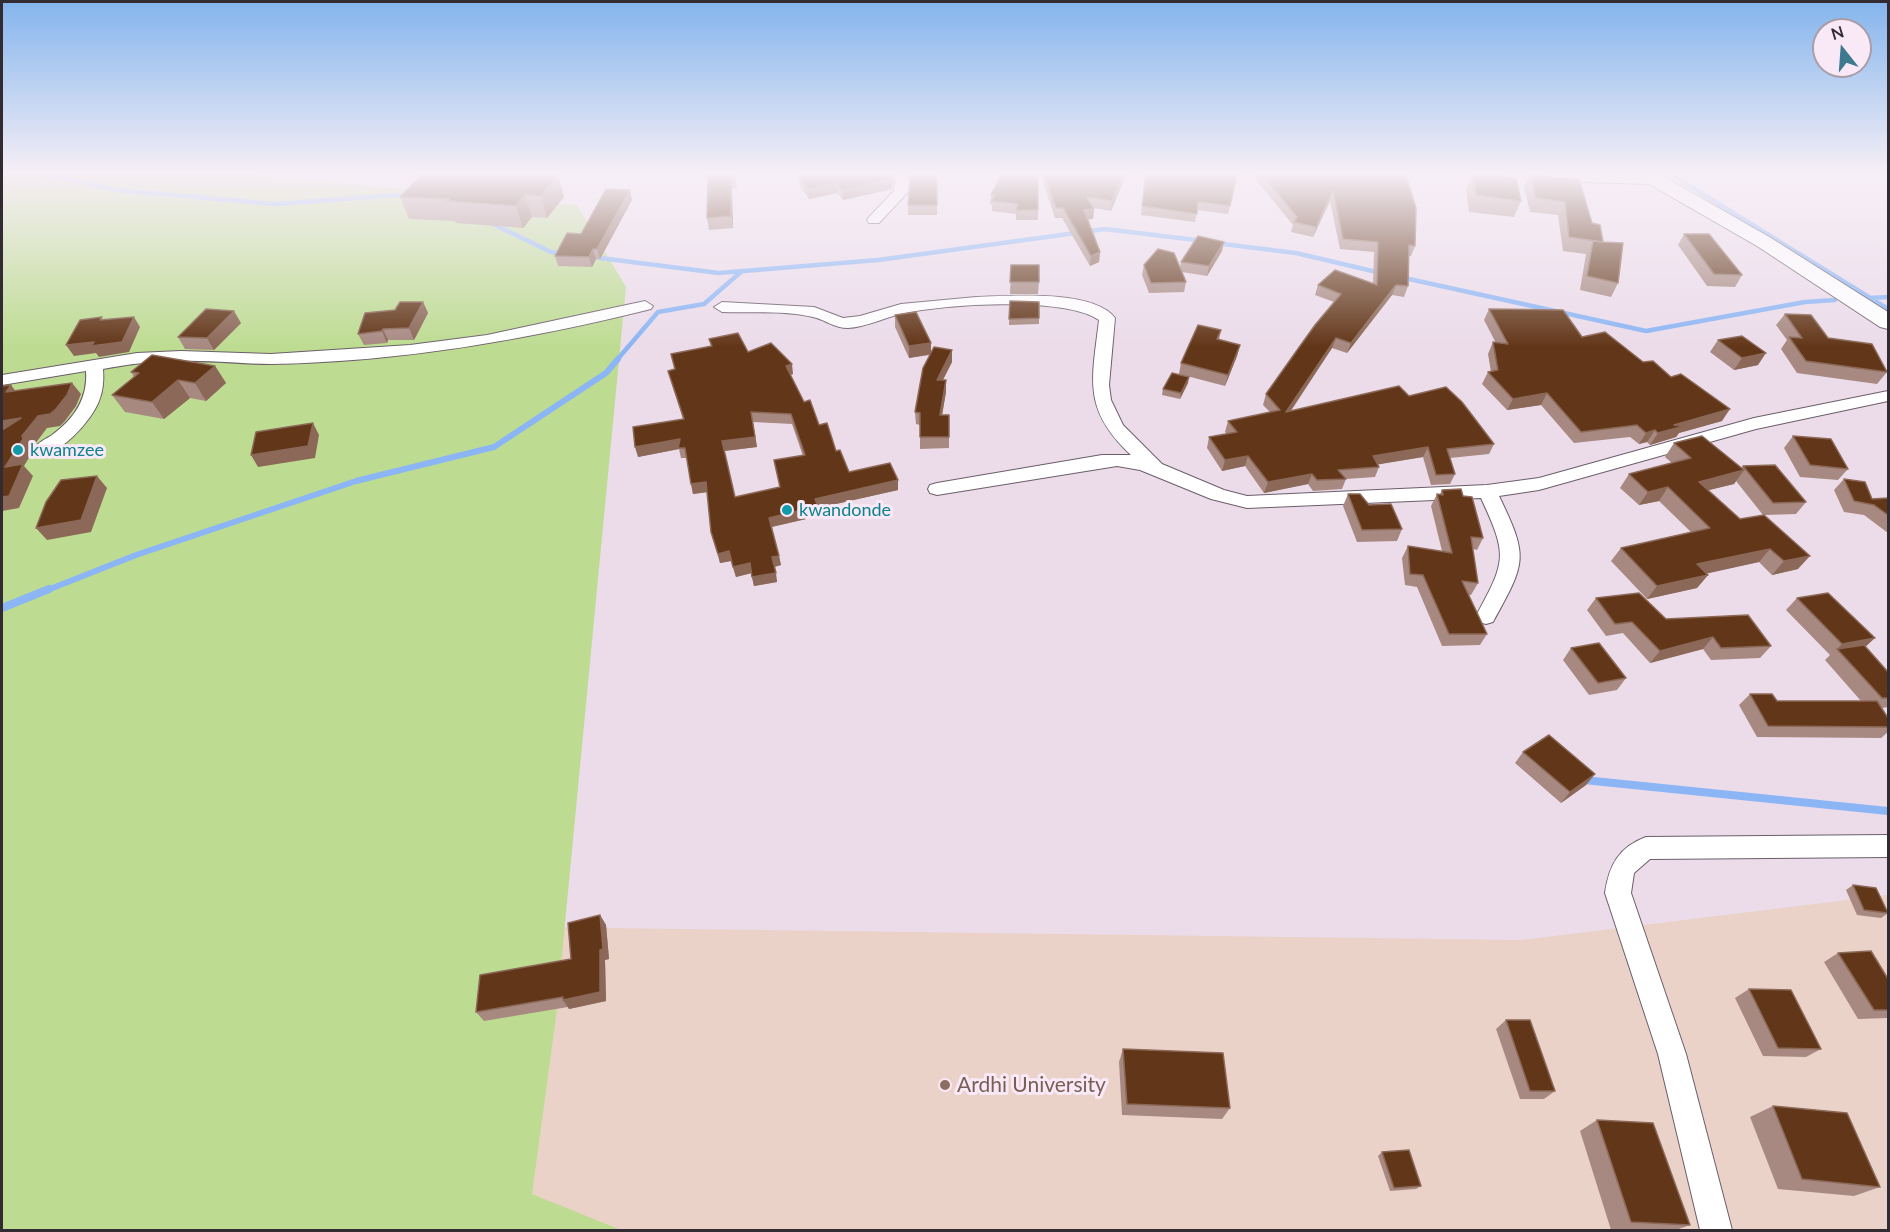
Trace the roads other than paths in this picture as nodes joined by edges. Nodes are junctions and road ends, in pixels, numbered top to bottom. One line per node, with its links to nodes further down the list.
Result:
1 (1747, 232): 4 (street)
2 (645, 306): 5 (street)
3 (722, 307): 9 (street)
4 (1888, 322)
5 (93, 365): 6 (street); 8 (street)
6 (2, 380)
7 (1888, 396): 11 (street)
8 (43, 449)
9 (1158, 469): 10 (street); 11 (street)
10 (937, 489)
11 (1487, 491): 12 (street)
12 (1486, 616)
13 (1888, 846): 14 (street)
14 (1716, 1230)

